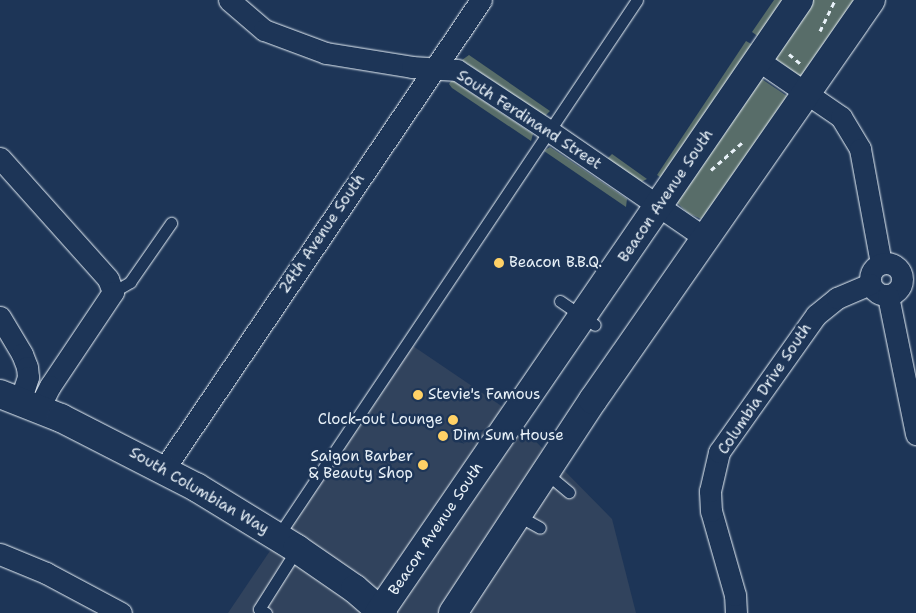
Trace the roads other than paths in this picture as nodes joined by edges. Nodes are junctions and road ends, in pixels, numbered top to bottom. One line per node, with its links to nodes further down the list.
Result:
1 (229, 0): 7 (street, South Ferdinand Street)
2 (481, 0): 7 (street, 24th Avenue South)
3 (637, 0): 9 (lane)
4 (799, 0): 6 (main road, Beacon Avenue South)
5 (871, 0): 8 (main road)
6 (758, 60): 8 (street); 11 (main road, Beacon Avenue South)
7 (435, 68): 9 (street, South Ferdinand Street); 24 (street, 24th Avenue South)
8 (806, 79): 13 (main road); 14 (street)
9 (548, 130): 11 (street, South Ferdinand Street); 27 (lane)
10 (0, 158): 17 (street)
11 (658, 208): 13 (street, South Ferdinand Street); 21 (main road, Beacon Avenue South)
12 (171, 223): 17 (lane)
13 (705, 238): 25 (main road)
14 (882, 263): 15 (street); 16 (street)
15 (909, 274): 18 (street)
16 (870, 284): 18 (street); 33 (street, Columbia Drive South)
17 (111, 285): 22 (street)
18 (888, 296): 23 (street)
19 (560, 301): 21 (lane)
20 (0, 317): 22 (street)
21 (589, 320): 29 (main road, Beacon Avenue South)
22 (20, 401): 24 (main road, South Columbian Way)
23 (916, 434)
24 (164, 469): 27 (main road, South Columbian Way)
25 (546, 473): 26 (lane); 32 (main road)
26 (569, 492)
27 (287, 543): 29 (main road, South Columbian Way); 31 (lane)
28 (0, 554): 30 (street)
29 (381, 612)
30 (121, 613)
31 (266, 613)
32 (454, 613)
33 (736, 613)

